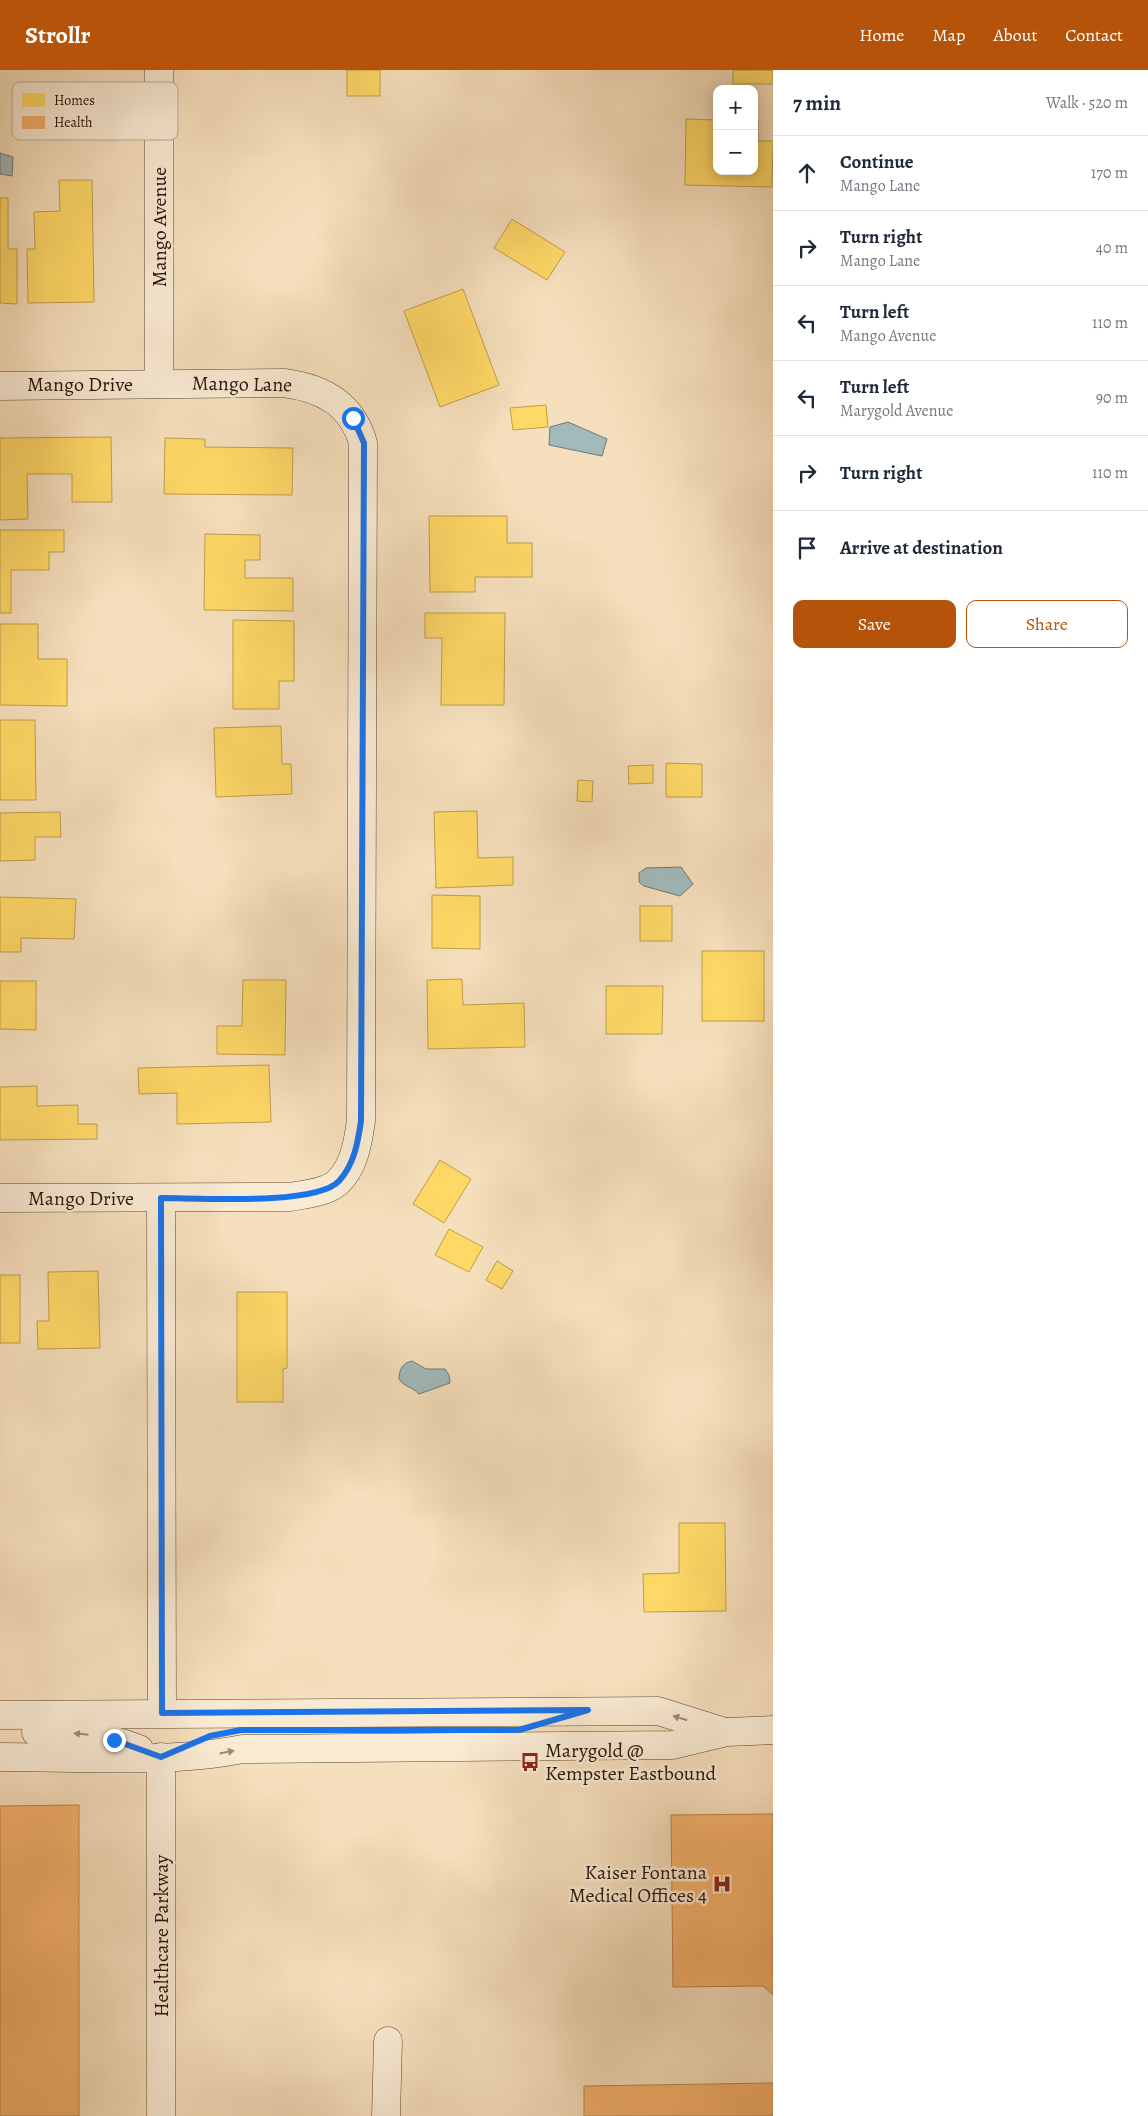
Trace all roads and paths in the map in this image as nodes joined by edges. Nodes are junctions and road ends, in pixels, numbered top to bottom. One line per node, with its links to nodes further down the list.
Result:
1 (159, 140): 2 (street, Mango Avenue)
2 (159, 384): 3 (street, Mango Drive); 5 (street, Mango Lane)
3 (0, 386)
4 (0, 1198): 5 (street, Mango Drive)
5 (161, 1198): 7 (street)
6 (588, 1710): 7 (street); 11 (street, one-way to 6); 13 (street)
7 (162, 1713): 8 (street)
8 (0, 1715)
9 (773, 1730): 11 (street)
10 (0, 1732): 13 (street, one-way to 10)
11 (727, 1732): 13 (street, one-way to 11)
12 (0, 1757): 13 (street)
13 (161, 1757): 15 (street, Healthcare Parkway)
14 (388, 2041): 16 (street)
15 (161, 2116)
16 (386, 2116)

